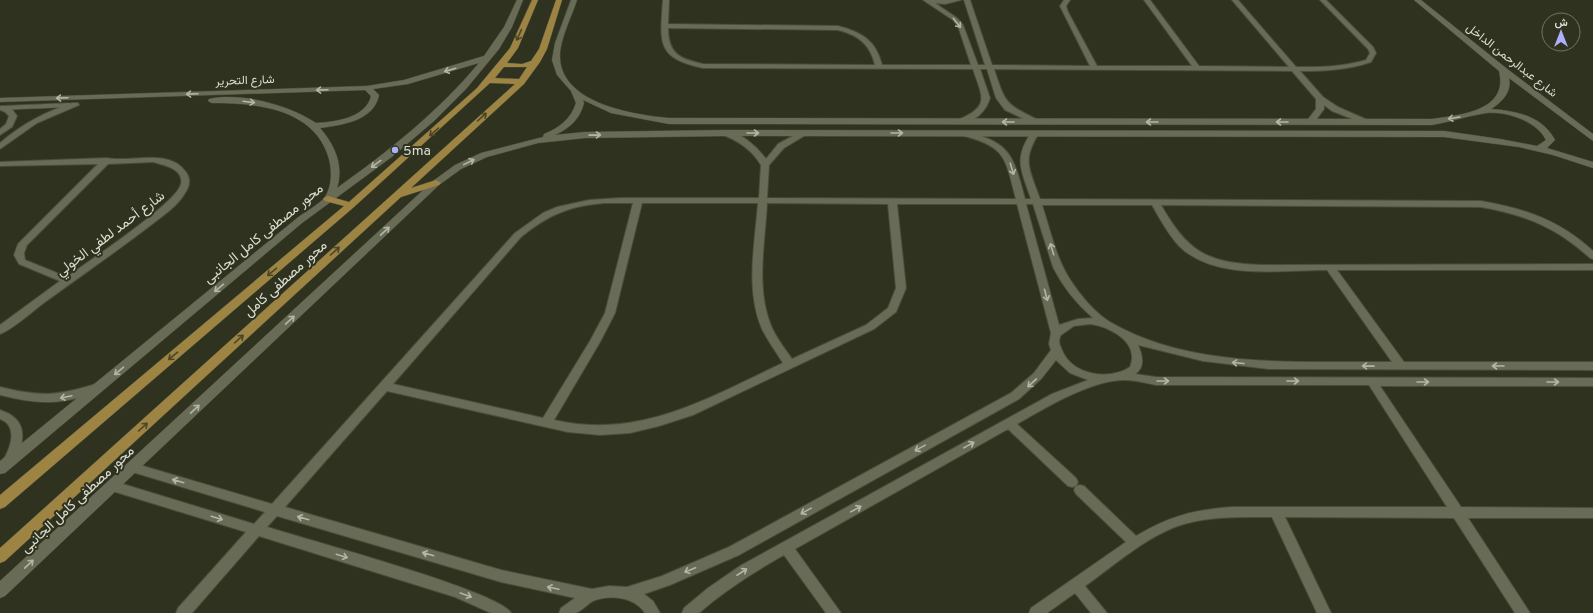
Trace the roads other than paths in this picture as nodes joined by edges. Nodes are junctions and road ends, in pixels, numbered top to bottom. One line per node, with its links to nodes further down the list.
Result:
1 (520, 0): 15 (street, محور مصطفى كامل الجانبى)
2 (535, 0): 17 (main road, محور مصطفى كامل, one-way to 17)
3 (559, 0): 16 (main road, محور مصطفى كامل)
4 (574, 0): 28 (street)
5 (666, 0): 14 (street)
6 (927, 0): 7 (street); 18 (street, one-way to 18)
7 (958, 0)
8 (967, 0): 19 (street)
9 (1067, 0): 20 (street)
10 (1146, 0): 21 (street)
11 (1235, 0): 23 (street)
12 (1323, 0): 23 (street)
13 (1417, 0): 24 (street, شارع عبدالرحمن الداخل)
14 (665, 26): 22 (street); 22 (street)
15 (487, 58): 27 (street, شارع التحرير, one-way to 27); 55 (street, محور مصطفى كامل الجانبى, one-way to 55)
16 (536, 62): 17 (main road); 26 (main road, محور مصطفى كامل)
17 (502, 65): 25 (main road, محور مصطفى كامل)
18 (976, 67): 19 (street); 22 (street); 34 (street)
19 (989, 67): 20 (street); 35 (street)
20 (1094, 67): 21 (street)
21 (1196, 67): 23 (street)
22 (879, 68)
23 (1295, 68): 29 (street)
24 (1503, 70): 32 (street); 45 (street, شارع عبدالرحمن الداخل)
25 (489, 81): 26 (main road); 62 (main road, محور مصطفى كامل, one-way to 62)
26 (521, 82): 54 (main road, محور مصطفى كامل, one-way to 26)
27 (367, 88): 30 (street, شارع التحرير, one-way to 30); 38 (street)
28 (574, 92): 33 (street); 46 (street)
29 (1320, 99): 36 (street); 37 (street)
30 (1, 105): 31 (street, شارع التحرير); 40 (street)
31 (75, 105): 38 (street, شارع التحرير, one-way to 38); 47 (street)
32 (1481, 111): 37 (street, one-way to 37); 48 (street)
33 (875, 122): 34 (street); 42 (street)
34 (961, 122): 35 (street, one-way to 34)
35 (1035, 122): 36 (street, one-way to 35)
36 (1310, 122): 37 (street)
37 (1368, 122)
38 (314, 126): 55 (street, شارع التحرير)
39 (726, 132): 41 (street, one-way to 41); 46 (street, one-way to 39); 51 (street)
40 (0, 133)
41 (805, 133): 42 (street); 51 (street)
42 (876, 133): 43 (street, one-way to 43)
43 (961, 133): 44 (street); 59 (street, one-way to 59)
44 (1035, 133): 48 (street); 60 (street)
45 (1593, 138)
46 (537, 140): 53 (street, محور مصطفى كامل الجانبى, one-way to 46)
47 (0, 147)
48 (1538, 149): 52 (street)
49 (107, 160): 50 (street, شارع أحمد لطفي الخولي); 66 (street); 66 (street, شارع أحمد لطفي الخولي)
50 (0, 164)
51 (765, 165): 57 (street)
52 (1593, 165)
53 (436, 183): 54 (main road); 86 (street, محور مصطفى كامل الجانبى, one-way to 53)
54 (397, 194): 96 (main road, محور مصطفى كامل, one-way to 54)
55 (328, 199): 62 (main road); 79 (street, محور مصطفى كامل الجانبى, one-way to 79)
56 (638, 200): 57 (street); 80 (street); 83 (street)
57 (763, 201): 58 (street); 72 (street)
58 (892, 201): 59 (street); 72 (street)
59 (1021, 202): 60 (street); 69 (street, one-way to 69)
60 (1038, 202): 61 (street); 67 (street, one-way to 60)
61 (1156, 202): 63 (street); 65 (street)
62 (351, 205): 88 (main road, محور مصطفى كامل, one-way to 88)
63 (1593, 256)
64 (1593, 267): 65 (street)
65 (1330, 268): 73 (street)
66 (69, 281): 68 (street, شارع أحمد لطفي الخولي)
67 (1106, 324): 69 (street); 70 (street)
68 (0, 330)
69 (1056, 333): 71 (street)
70 (1131, 339): 73 (street, one-way to 70); 75 (street)
71 (1056, 352): 76 (street); 99 (street, one-way to 99)
72 (790, 365): 83 (street)
73 (1401, 366): 74 (street, one-way to 73)
74 (1593, 366)
75 (1124, 376): 76 (street); 77 (street, one-way to 77)
76 (1103, 379): 84 (street)
77 (1372, 382): 78 (street, one-way to 78); 91 (street)
78 (1593, 382)
79 (103, 385): 81 (street, one-way to 81); 85 (street, محور مصطفى كامل الجانبى)
80 (384, 386): 83 (street); 89 (street)
81 (0, 391)
82 (0, 414): 85 (street)
83 (546, 423)
84 (1009, 424): 94 (street); 95 (street, one-way to 84)
85 (3, 467)
86 (133, 468): 87 (street, محور مصطفى كامل الجانبى); 89 (street, one-way to 86)
87 (113, 486): 93 (street, one-way to 93); 98 (street, محور مصطفى كامل الجانبى, one-way to 87)
88 (0, 503)
89 (275, 509): 93 (street); 100 (street, one-way to 89)
90 (1276, 512): 91 (street); 94 (street); 109 (street)
91 (1457, 512): 92 (street); 110 (street)
92 (1593, 513)
93 (256, 530): 101 (street); 102 (street, one-way to 102)
94 (1135, 543): 97 (street)
95 (786, 547): 105 (street, one-way to 95); 106 (street)
96 (0, 557)
97 (1076, 585): 107 (street); 108 (street)
98 (0, 591)
99 (628, 593): 100 (street); 104 (street)
100 (592, 595): 103 (street)
101 (183, 613)
102 (504, 613)
103 (566, 613)
104 (653, 613)
105 (689, 613)
106 (834, 613)
107 (1036, 613)
108 (1100, 613)
109 (1324, 613)
110 (1523, 613)

